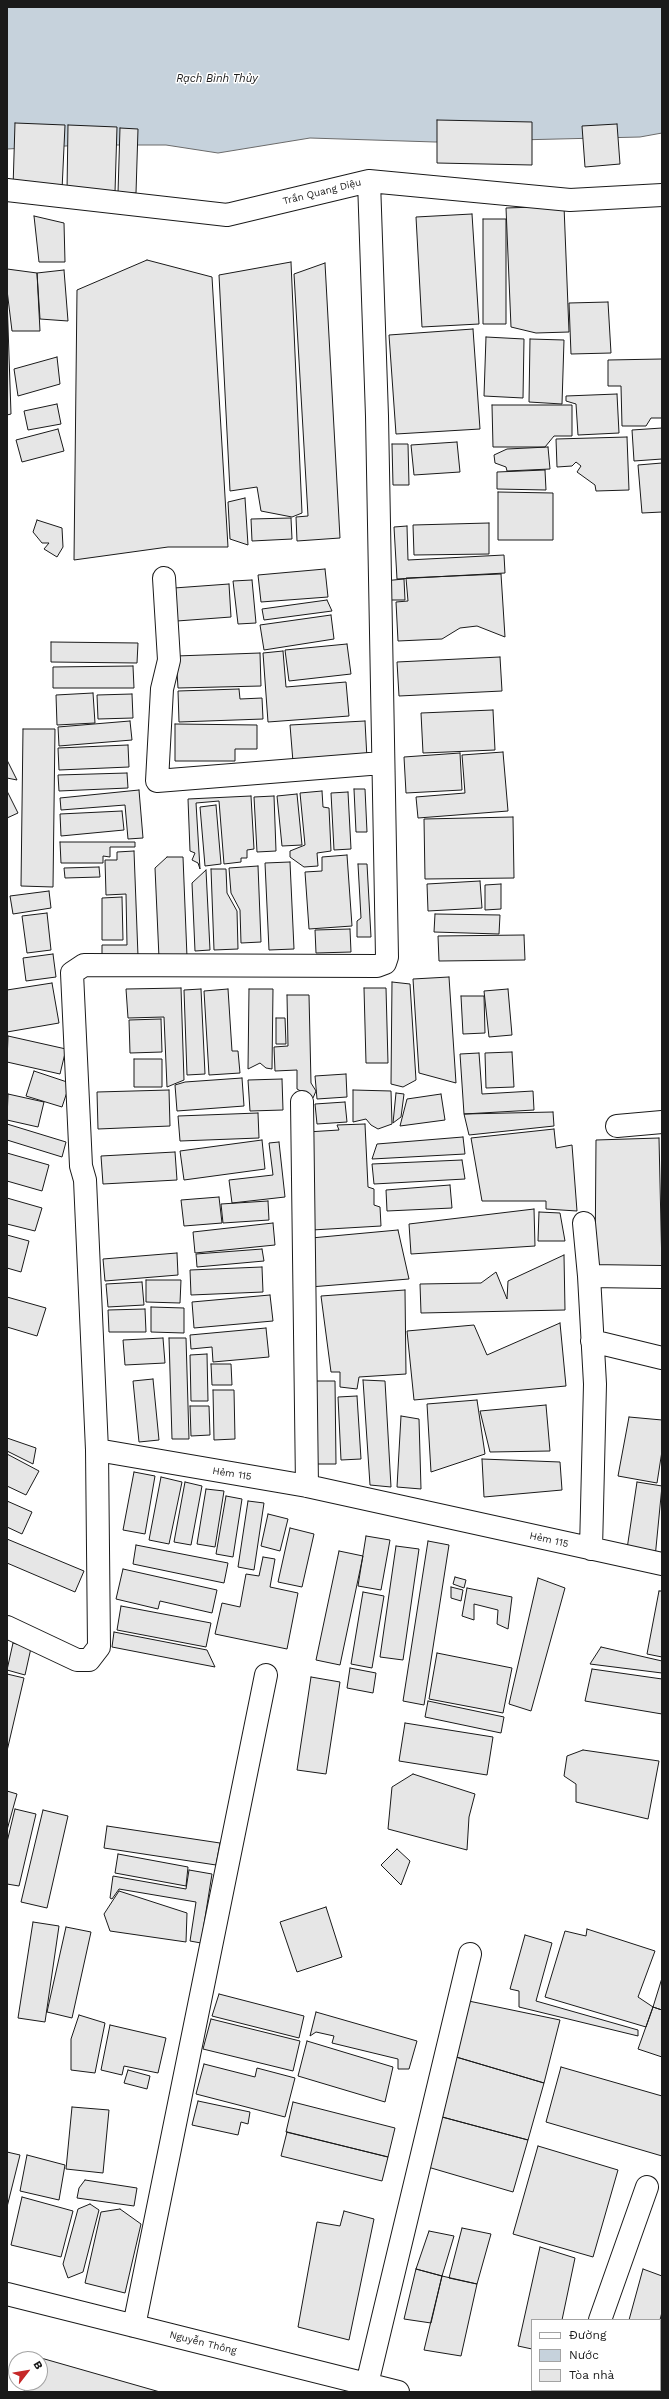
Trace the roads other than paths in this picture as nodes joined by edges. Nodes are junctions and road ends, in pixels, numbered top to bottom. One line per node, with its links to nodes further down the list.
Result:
1 (368, 181): 2 (street, Trần Quang Diệu); 3 (street, Trần Quang Diệu); 5 (street)
2 (7, 190)
3 (662, 195)
4 (164, 578): 5 (street)
5 (382, 763): 14 (street)
6 (302, 1102): 15 (street)
7 (662, 1122): 8 (street)
8 (617, 1126)
9 (584, 1223): 10 (street)
10 (589, 1276): 11 (street); 12 (street)
11 (662, 1277)
12 (592, 1340): 13 (street); 16 (street)
13 (662, 1358)
14 (97, 1450): 15 (street, Hẻm 115); 18 (street)
15 (307, 1486): 16 (street, Hẻm 115)
16 (591, 1549): 17 (street, Hẻm 115)
17 (662, 1564)
18 (7, 1627)
19 (266, 1676): 24 (street)
20 (470, 1954): 25 (street)
21 (647, 2187): 23 (street)
22 (7, 2294): 24 (street, Nguyễn Thông)
23 (600, 2319)
24 (134, 2326): 25 (street, Nguyễn Thông)
25 (367, 2384): 26 (street, Nguyễn Thông)
26 (398, 2392)

